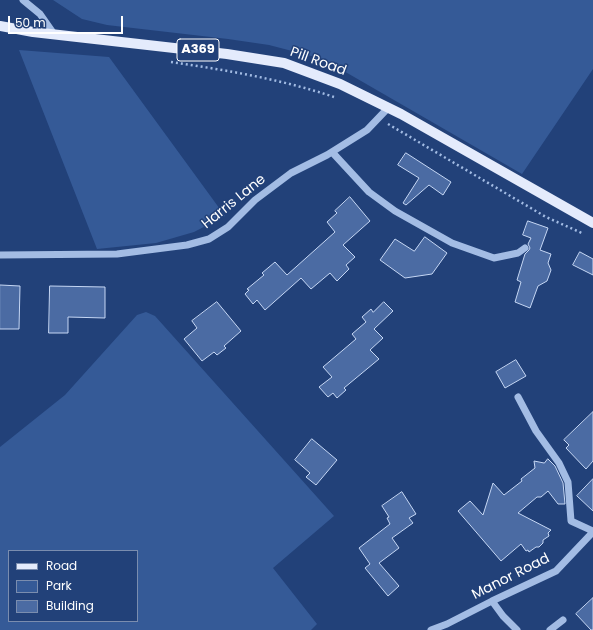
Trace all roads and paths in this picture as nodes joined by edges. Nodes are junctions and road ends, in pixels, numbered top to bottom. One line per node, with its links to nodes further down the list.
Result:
1 (23, 0): 3 (street)
2 (0, 26): 3 (main road, Pill Road / A369)
3 (54, 34): 6 (main road, Pill Road / A369)
4 (166, 61): 5 (path)
5 (339, 99)
6 (388, 108): 7 (street, Harris Lane); 9 (main road, Pill Road / A369)
7 (378, 119): 8 (street, Harris Lane); 10 (path)
8 (332, 152): 11 (street); 12 (street, Harris Lane)
9 (593, 223)
10 (586, 234)
11 (525, 248)
12 (0, 255)
13 (518, 397): 14 (street)
14 (593, 532): 15 (street, Manor Road)
15 (492, 601): 17 (street, Manor Road); 18 (street)
16 (563, 620): 19 (street)
17 (431, 630)
18 (517, 630)
19 (550, 630)

